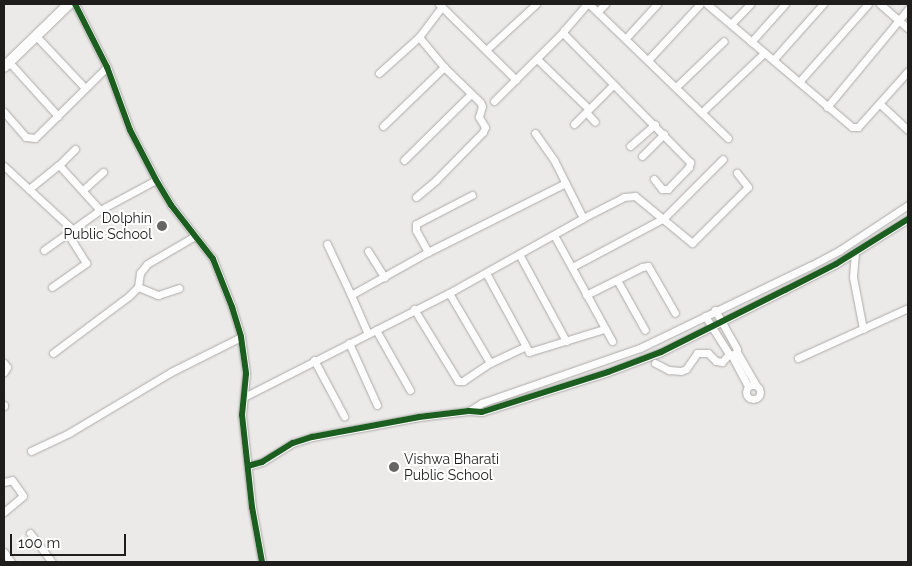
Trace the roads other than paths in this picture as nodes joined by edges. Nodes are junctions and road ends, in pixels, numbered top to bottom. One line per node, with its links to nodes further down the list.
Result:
1 (69, 4): 21 (street)
2 (75, 4): 32 (street)
3 (536, 4): 26 (street)
4 (588, 4): 16 (street); 20 (street)
5 (605, 4): 16 (street)
6 (657, 4): 23 (street)
7 (700, 4): 30 (street)
8 (707, 4): 18 (street)
9 (750, 4): 18 (street)
10 (785, 4): 25 (street)
11 (823, 4): 29 (street)
12 (868, 4): 37 (street)
13 (880, 4): 17 (street)
14 (441, 6): 22 (street); 26 (street)
15 (908, 9): 17 (street)
16 (598, 11): 23 (street)
17 (899, 20): 19 (street); 44 (street)
18 (731, 24): 25 (street)
19 (908, 28)
20 (563, 32): 28 (street); 38 (street)
21 (36, 36): 31 (street); 40 (street)
22 (419, 37): 33 (street); 34 (street)
23 (626, 38): 30 (street)
24 (724, 41): 39 (street)
25 (751, 42): 27 (street)
26 (486, 50): 36 (street)
27 (764, 52): 29 (street); 47 (street)
28 (537, 59): 36 (street); 45 (street)
29 (774, 59): 37 (street)
30 (648, 60): 39 (street)
31 (6, 64): 48 (street)
32 (107, 67): 40 (street); 66 (street)
33 (444, 67): 41 (street); 52 (street)
34 (379, 73)
35 (907, 76): 43 (street)
36 (516, 80): 42 (street)
37 (799, 82): 44 (street)
38 (613, 84): 45 (street); 51 (street)
39 (676, 87): 47 (street)
40 (86, 88): 48 (street)
41 (471, 94): 61 (street); 72 (street)
42 (494, 101)
43 (880, 104): 44 (street); 53 (street)
44 (827, 107)
45 (588, 110): 49 (street); 50 (street)
46 (4, 112): 48 (street)
47 (702, 112): 56 (street)
48 (58, 116)
49 (596, 122)
50 (574, 124)
51 (655, 124): 55 (street); 57 (street)
52 (383, 126)
53 (908, 130)
54 (535, 133): 68 (street)
55 (664, 134): 59 (street); 67 (street)
56 (728, 138)
57 (630, 146)
58 (75, 149): 62 (street)
59 (642, 156)
60 (723, 159): 76 (street)
61 (404, 160)
62 (59, 165): 69 (street); 70 (street)
63 (4, 166): 69 (street)
64 (104, 172): 70 (street)
65 (737, 173): 76 (street)
66 (156, 180): 74 (street); 80 (street)
67 (654, 180)
68 (564, 184): 75 (street); 84 (street)
69 (29, 189): 78 (street)
70 (83, 190): 74 (street)
71 (472, 195): 84 (street)
72 (416, 197)
73 (908, 205): 87 (street)
74 (100, 210): 78 (street)
75 (583, 218): 76 (street); 79 (street)
76 (664, 218): 89 (street)
77 (908, 220): 85 (street)
78 (70, 232): 82 (street); 93 (street)
79 (554, 235): 86 (street); 89 (street)
80 (195, 236): 94 (street); 111 (street)
81 (327, 244): 97 (street)
82 (44, 250)
83 (368, 251): 91 (street)
84 (428, 252): 91 (street)
85 (855, 252): 88 (street); 107 (street)
86 (519, 254): 90 (street); 112 (street)
87 (831, 255): 88 (street); 101 (street)
88 (836, 264): 104 (street)
89 (572, 267): 98 (street)
90 (486, 273): 96 (street); 115 (street)
91 (384, 278): 97 (street)
92 (618, 280): 98 (street); 102 (street); 109 (street)
93 (52, 287)
94 (138, 287): 95 (street); 116 (street)
95 (179, 288)
96 (449, 293): 100 (street); 121 (street)
97 (351, 295): 110 (street)
98 (586, 295): 106 (street)
99 (908, 308): 107 (street)
100 (414, 310): 108 (street); 121 (street)
101 (715, 310): 103 (street); 104 (street)
102 (675, 313)
103 (705, 316): 105 (street); 128 (street)
104 (721, 321): 105 (street); 117 (street)
105 (711, 326): 117 (street); 128 (street)
106 (604, 329): 112 (street); 113 (street)
107 (863, 329): 118 (street)
108 (376, 330): 110 (street); 125 (street)
109 (645, 330)
110 (368, 334): 114 (street)
111 (241, 337): 126 (street); 130 (street)
112 (566, 341): 115 (street)
113 (612, 341)
114 (348, 343): 119 (street); 127 (street)
115 (524, 346): 121 (street)
116 (53, 353)
117 (733, 354): 122 (street); 124 (street)
118 (798, 358)
119 (314, 360): 126 (street); 129 (street)
120 (4, 363): 123 (street)
121 (490, 363)
122 (655, 363)
123 (4, 372)
124 (752, 385)
125 (410, 390)
126 (244, 397): 131 (street)
127 (377, 405)
128 (469, 411): 131 (street)
129 (344, 416)
130 (31, 451)
131 (248, 466): 138 (street)
132 (4, 482): 133 (street)
133 (4, 512)
134 (30, 533): 136 (street)
135 (4, 552): 137 (street)
136 (49, 561)
137 (11, 562)
138 (262, 562)

